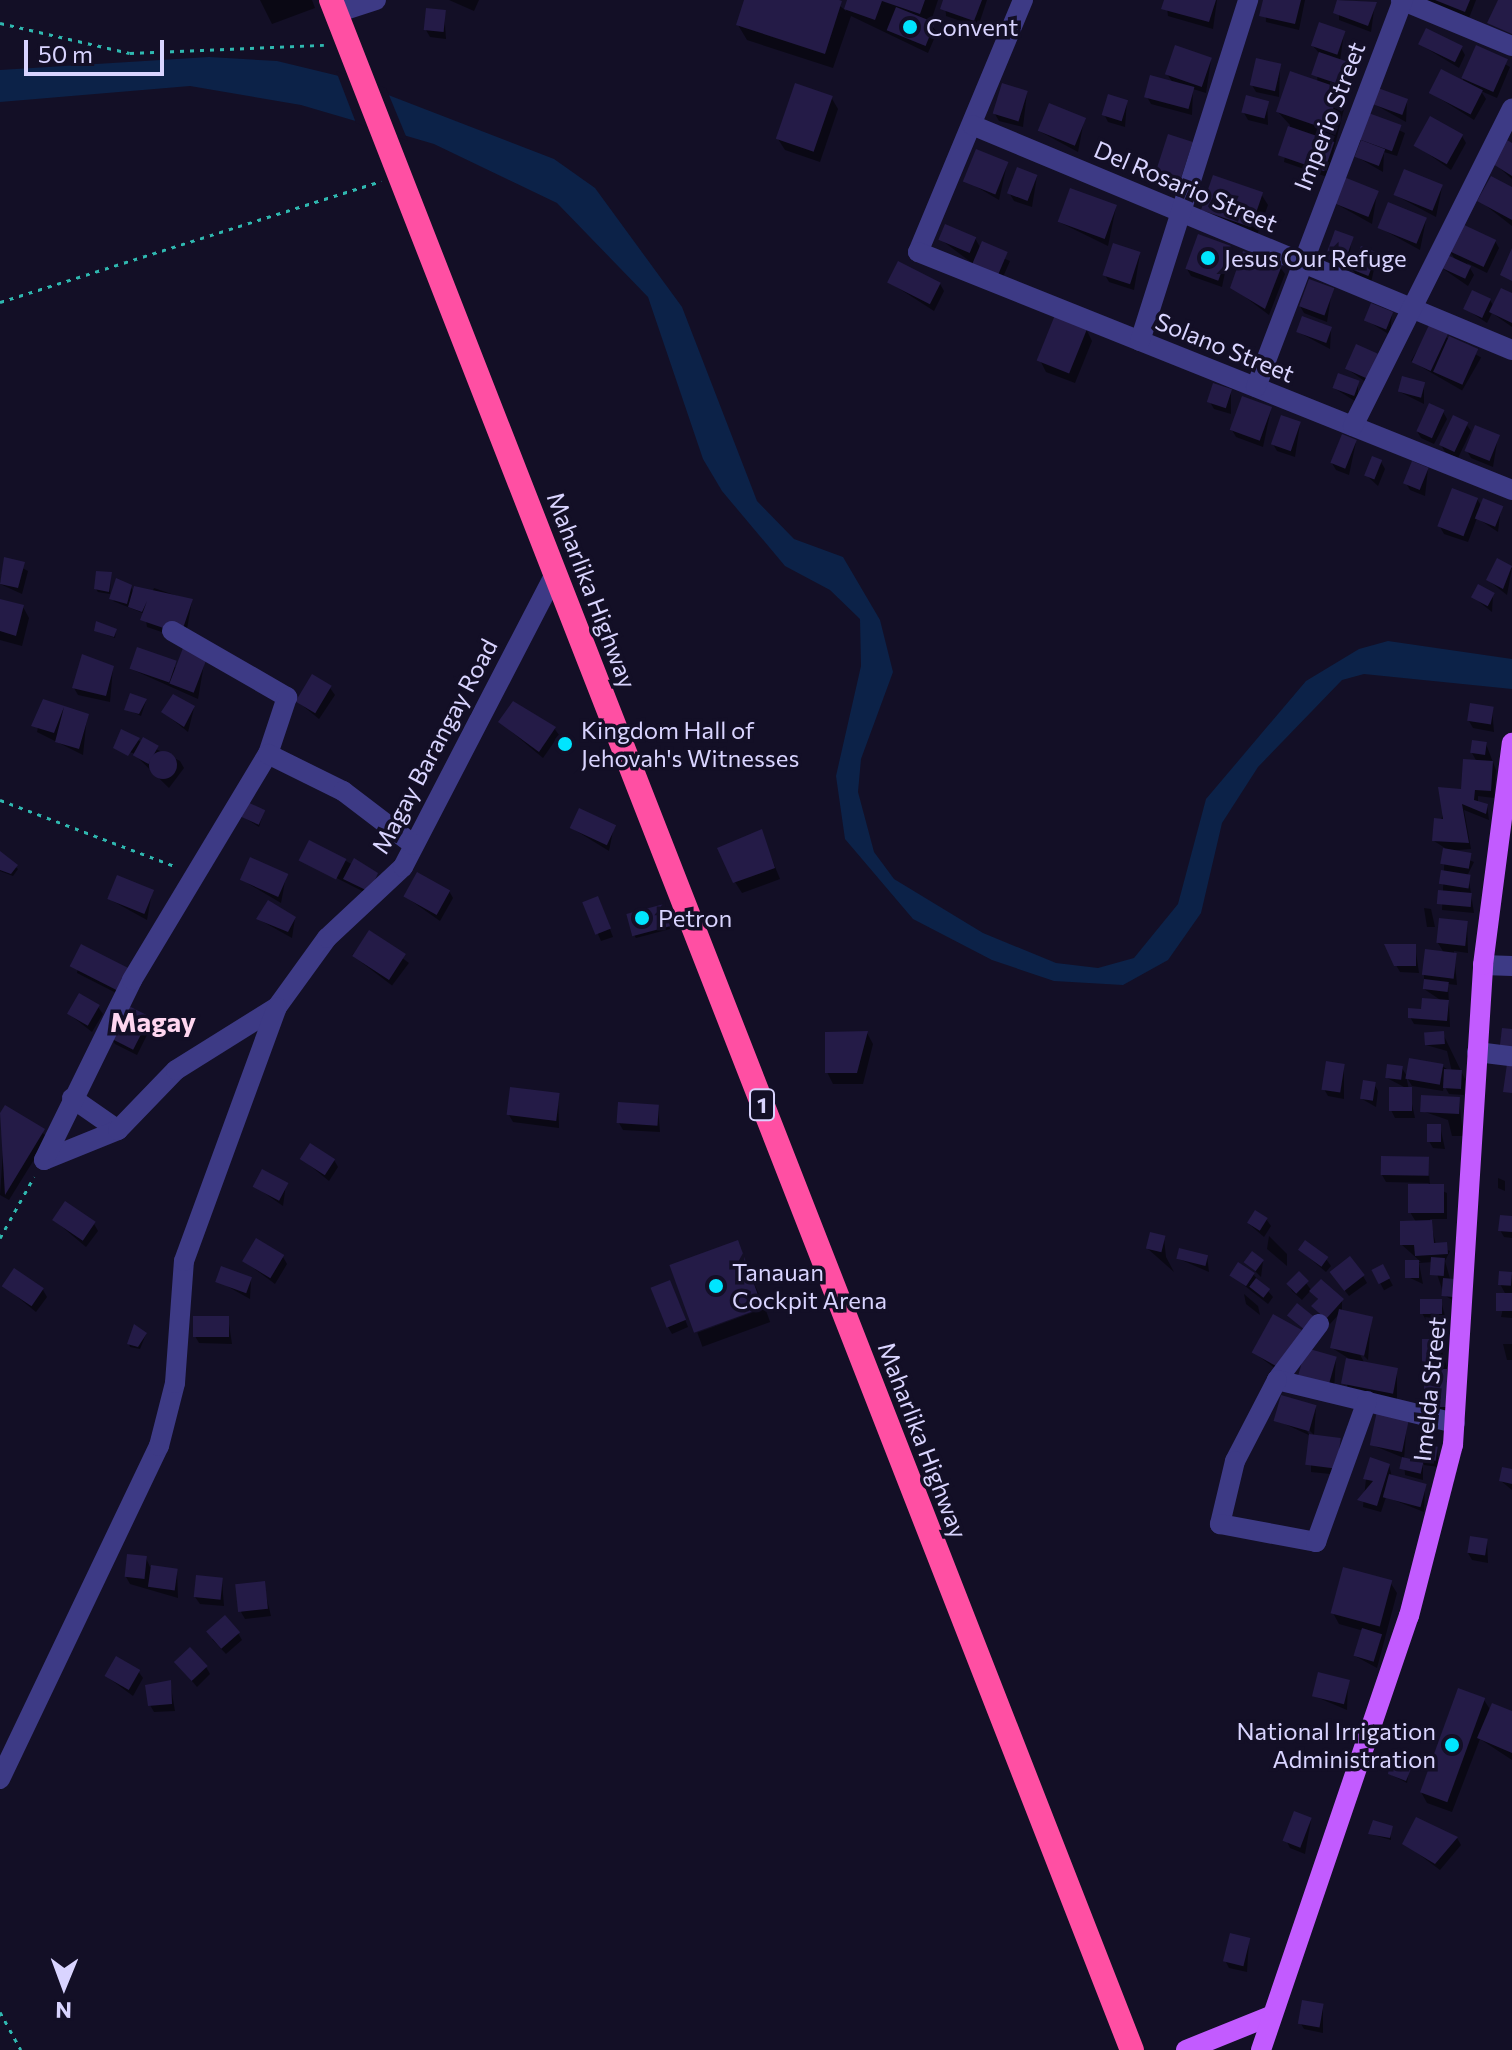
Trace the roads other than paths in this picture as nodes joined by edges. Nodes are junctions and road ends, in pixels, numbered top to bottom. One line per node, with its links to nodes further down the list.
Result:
1 (376, 0): 5 (street)
2 (1023, 0): 8 (street)
3 (1248, 0): 9 (street)
4 (1402, 0): 6 (street); 10 (street, Imperio Street)
5 (334, 7): 17 (highway, Maharlika Highway / 1)
6 (1512, 46)
7 (1512, 109): 11 (street)
8 (972, 125): 9 (street, Del Rosario Street); 12 (street, Solano Street)
9 (1184, 213): 10 (street, Del Rosario Street); 12 (street)
10 (1301, 262): 11 (street, Del Rosario Street); 14 (street, Imperio Street)
11 (1412, 308): 13 (street, Del Rosario Street); 15 (street)
12 (1140, 341): 14 (street, Solano Street)
13 (1512, 350)
14 (1256, 387): 15 (street, Solano Street)
15 (1353, 426): 16 (street, Solano Street)
16 (1512, 490)
17 (555, 574): 21 (street, Magay Barangay Road); 35 (highway, Maharlika Highway / 1)
18 (172, 631): 20 (street)
19 (1512, 743): 22 (main road, Imelda Street)
20 (268, 754): 21 (street); 27 (street)
21 (414, 845): 24 (street, Magay Barangay Road)
22 (1483, 965): 23 (street); 25 (main road, Imelda Street)
23 (1512, 966)
24 (277, 1007): 28 (street, Magay Barangay Road); 33 (street)
25 (1477, 1052): 26 (street); 32 (main road, Imelda Street)
26 (1512, 1056)
27 (72, 1098): 28 (street); 28 (street, Magay Barangay Road)
28 (118, 1130)
29 (1319, 1324): 30 (street)
30 (1277, 1380): 31 (street); 31 (street)
31 (1367, 1401): 32 (street)
32 (1455, 1423): 34 (main road, Imelda Street)
33 (0, 1779)
34 (1270, 2016): 36 (main road); 37 (main road, Imelda Street)
35 (1132, 2050)
36 (1186, 2050)
37 (1261, 2050)

